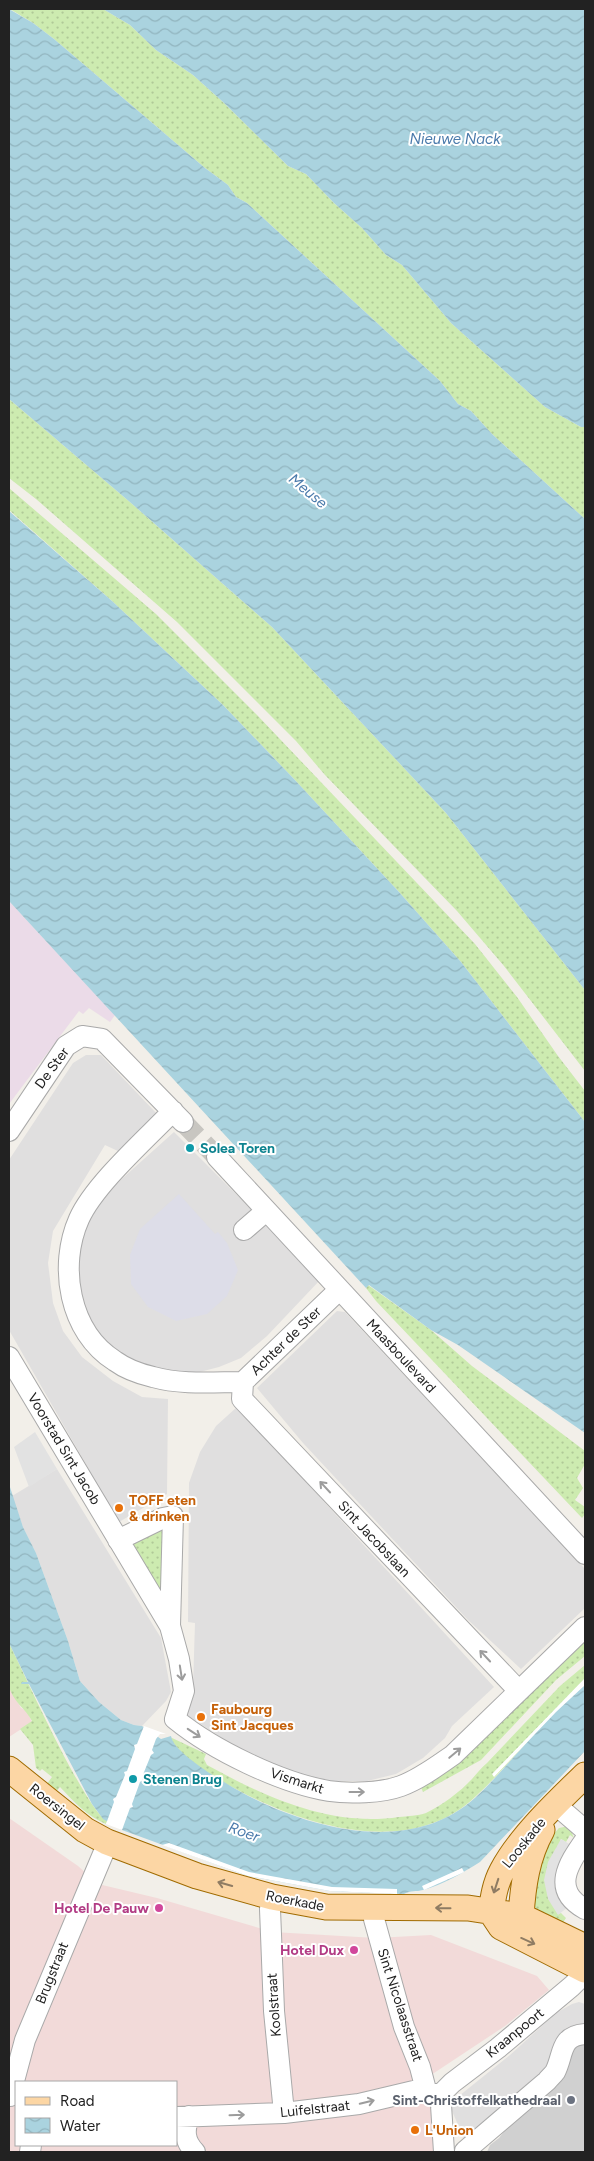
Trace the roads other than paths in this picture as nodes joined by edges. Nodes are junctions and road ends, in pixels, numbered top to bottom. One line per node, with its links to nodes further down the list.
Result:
1 (178, 1117): 2 (street, De Ster); 8 (street, Achter de Ster)
2 (9, 1131)
3 (217, 1157): 4 (street, Maasboulevard)
4 (266, 1211): 5 (street); 6 (street, Maasboulevard)
5 (244, 1230)
6 (339, 1290): 8 (street, Achter de Ster); 10 (street, Maasboulevard)
7 (9, 1357): 9 (street, Voorstad Sint Jacob)
8 (243, 1382): 13 (street, Sint Jacobslaan, one-way to 8)
9 (118, 1540): 11 (street, Voorstad Sint Jacob); 11 (street, Voorstad Sint Jacob)
10 (585, 1554)
11 (170, 1626): 14 (street, Voorstad Sint Jacob, one-way to 14)
12 (585, 1626): 13 (street, Vismarkt)
13 (519, 1692): 14 (street, Vismarkt, one-way to 13)
14 (175, 1719)
15 (9, 1769): 20 (main road, Roersingel)
16 (585, 1775): 17 (main road, Looskade)
17 (556, 1805): 18 (street); 23 (main road, Looskade, one-way to 23); 24 (main road, Looskade)
18 (585, 1830)
19 (585, 1840): 22 (street)
20 (105, 1848): 21 (main road, Roerkade, one-way to 20); 28 (street, Brugstraat)
21 (272, 1897): 23 (main road, Roerkade, one-way to 21); 32 (street, Koolstraat)
22 (585, 1909)
23 (491, 1912): 24 (main road, Roerkade); 26 (main road, one-way to 26)
24 (521, 1916): 26 (main road, Roerkade)
25 (374, 1919): 30 (street, Sint Nicolaasstraat)
26 (585, 1962): 30 (street, Kraanpoort)
27 (585, 2034): 36 (street)
28 (15, 2081)
29 (15, 2083): 31 (street, Brugstraat)
30 (432, 2093): 32 (street, Luifelstraat, one-way to 30); 34 (street, Sint Nicolaasstraat)
31 (12, 2096)
32 (284, 2113): 33 (street, Luifelstraat, one-way to 32)
33 (183, 2117): 35 (street)
34 (444, 2151): 36 (street)
35 (195, 2152)
36 (466, 2152)

